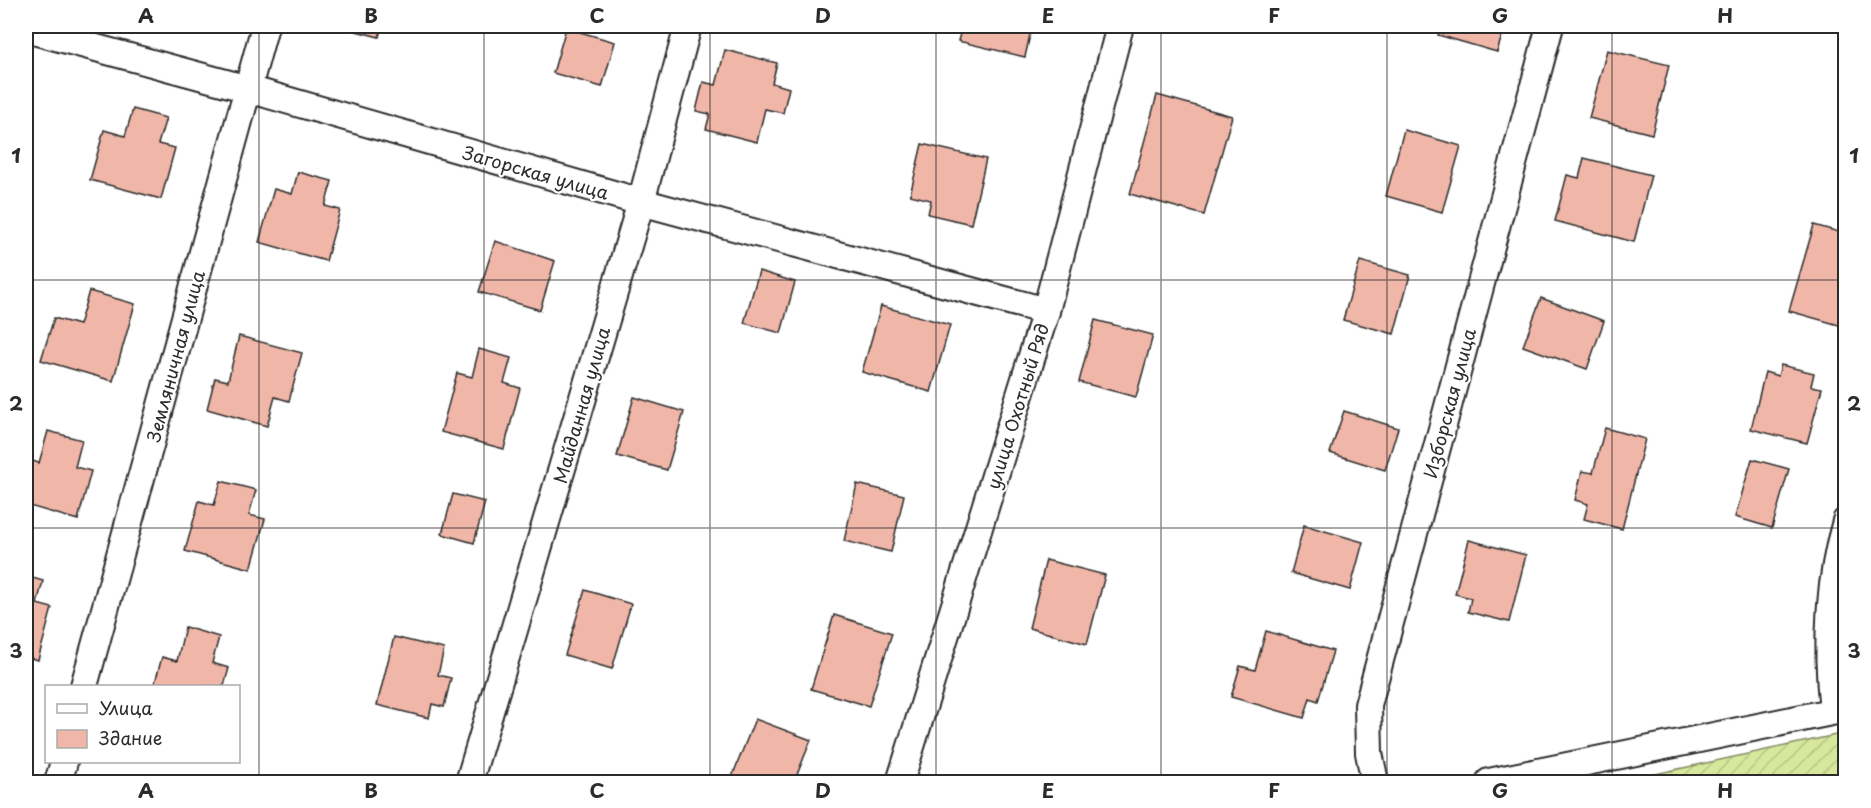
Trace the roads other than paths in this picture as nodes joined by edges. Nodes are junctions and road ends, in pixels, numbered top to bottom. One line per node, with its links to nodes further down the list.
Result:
1 (265, 26): 6 (street, Земляничная улица)
2 (688, 26): 7 (street, Майданная улица)
3 (1120, 26): 8 (street, улица Охотный Ряд)
4 (1550, 26): 16 (street, Изборская улица)
5 (26, 28): 6 (street, Загорская улица)
6 (248, 89): 7 (street, Загорская улица); 10 (street, Земляничная улица)
7 (640, 202): 8 (street, Загорская улица); 14 (street, Майданная улица)
8 (1047, 311): 15 (street, улица Охотный Ряд)
9 (1845, 521): 11 (street)
10 (85, 685)
11 (1839, 710): 17 (street)
12 (64, 763): 13 (street)
13 (58, 783)
14 (469, 783)
15 (900, 783)
16 (1375, 783)
17 (1489, 783)

